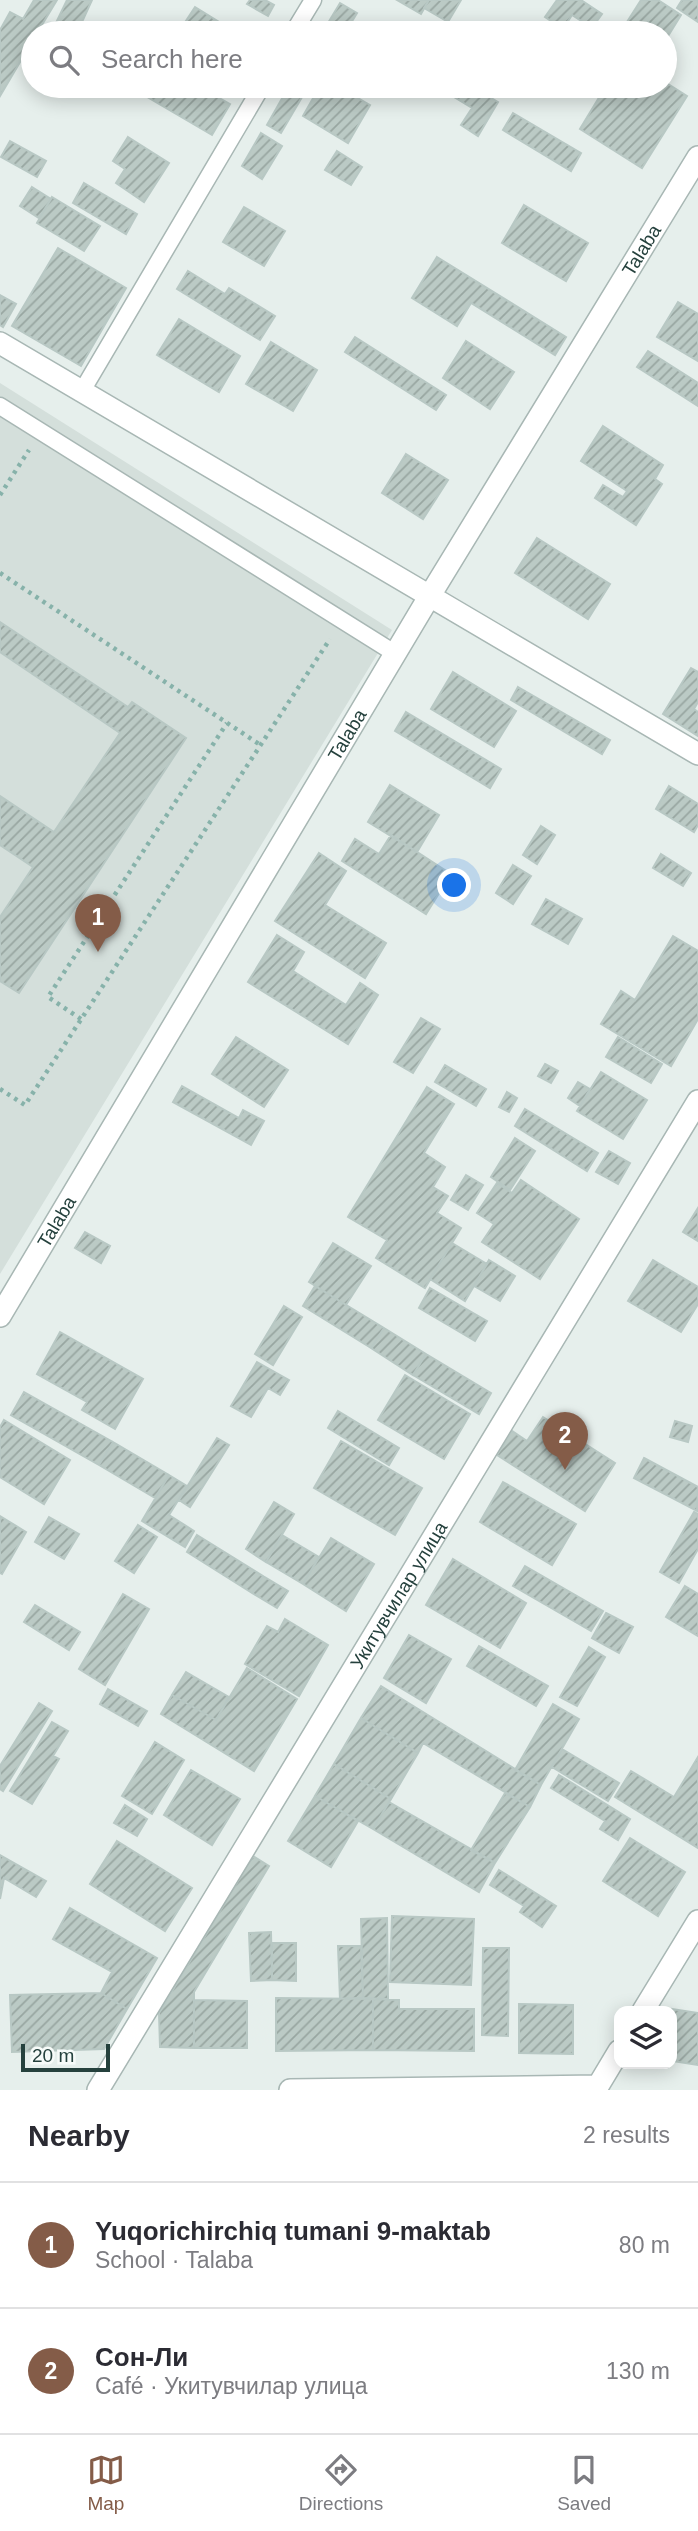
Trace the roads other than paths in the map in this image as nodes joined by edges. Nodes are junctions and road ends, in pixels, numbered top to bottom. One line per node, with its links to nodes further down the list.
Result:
1 (313, 0): 2 (lane)
2 (300, 21)
3 (255, 98): 6 (lane)
4 (698, 157): 8 (street, Talaba)
5 (0, 343): 6 (street)
6 (82, 391): 8 (street)
7 (0, 406): 9 (lane)
8 (429, 597): 9 (street, Talaba); 10 (street)
9 (396, 654): 12 (street, Talaba)
10 (698, 754)
11 (698, 1101): 16 (street, Укитувчилар улица)
12 (0, 1316)
13 (698, 1921): 14 (street)
14 (646, 2006)
15 (614, 2059): 17 (street)
16 (98, 2090)
17 (290, 2090)

